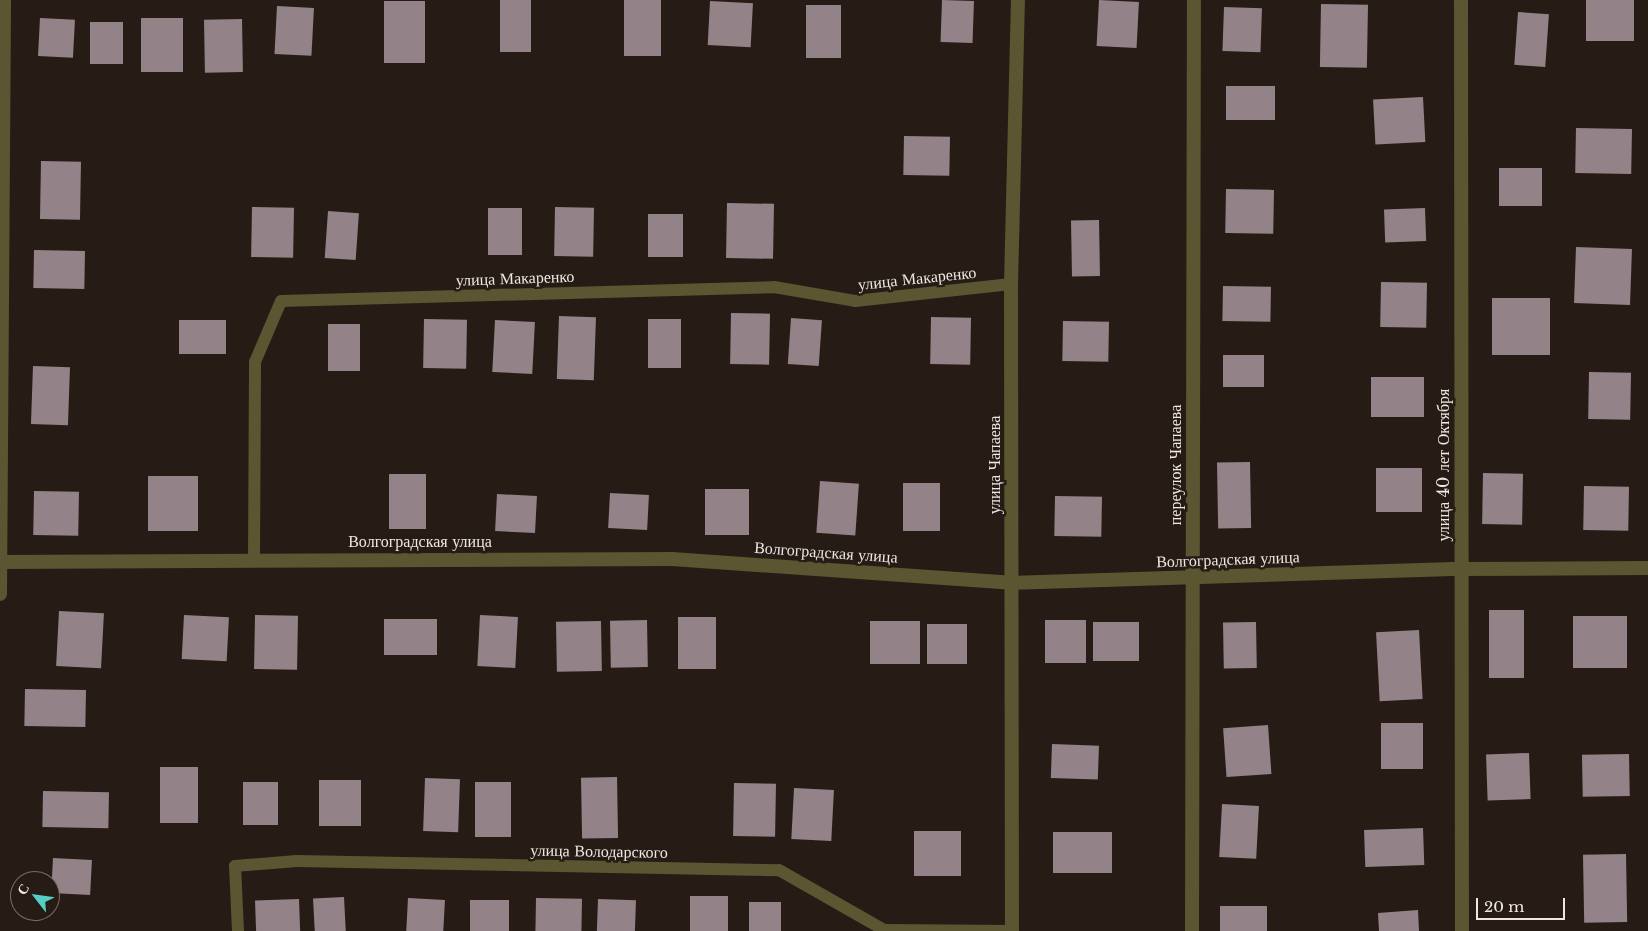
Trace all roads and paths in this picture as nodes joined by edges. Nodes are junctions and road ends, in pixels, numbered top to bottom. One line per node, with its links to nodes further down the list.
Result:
1 (4, 0): 7 (street)
2 (1018, 0): 5 (street, улица Чапаева)
3 (1194, 0): 10 (street, переулок Чапаева)
4 (1461, 0): 9 (street, улица 40 лет Октября)
5 (1011, 284): 6 (lane, улица Макаренко); 11 (street, улица Чапаева)
6 (254, 558): 7 (street, Волгоградская улица); 11 (street, Волгоградская улица)
7 (1, 562): 12 (street)
8 (1648, 568): 9 (street, Волгоградская улица)
9 (1461, 569): 10 (street, Волгоградская улица); 16 (street, улица 40 лет Октября)
10 (1192, 577): 11 (street, Волгоградская улица); 15 (street, переулок Чапаева)
11 (1011, 583): 14 (street, улица Чапаева)
12 (0, 594)
13 (238, 931): 14 (lane, улица Володарского)
14 (1012, 931)
15 (1192, 931)
16 (1462, 931)

